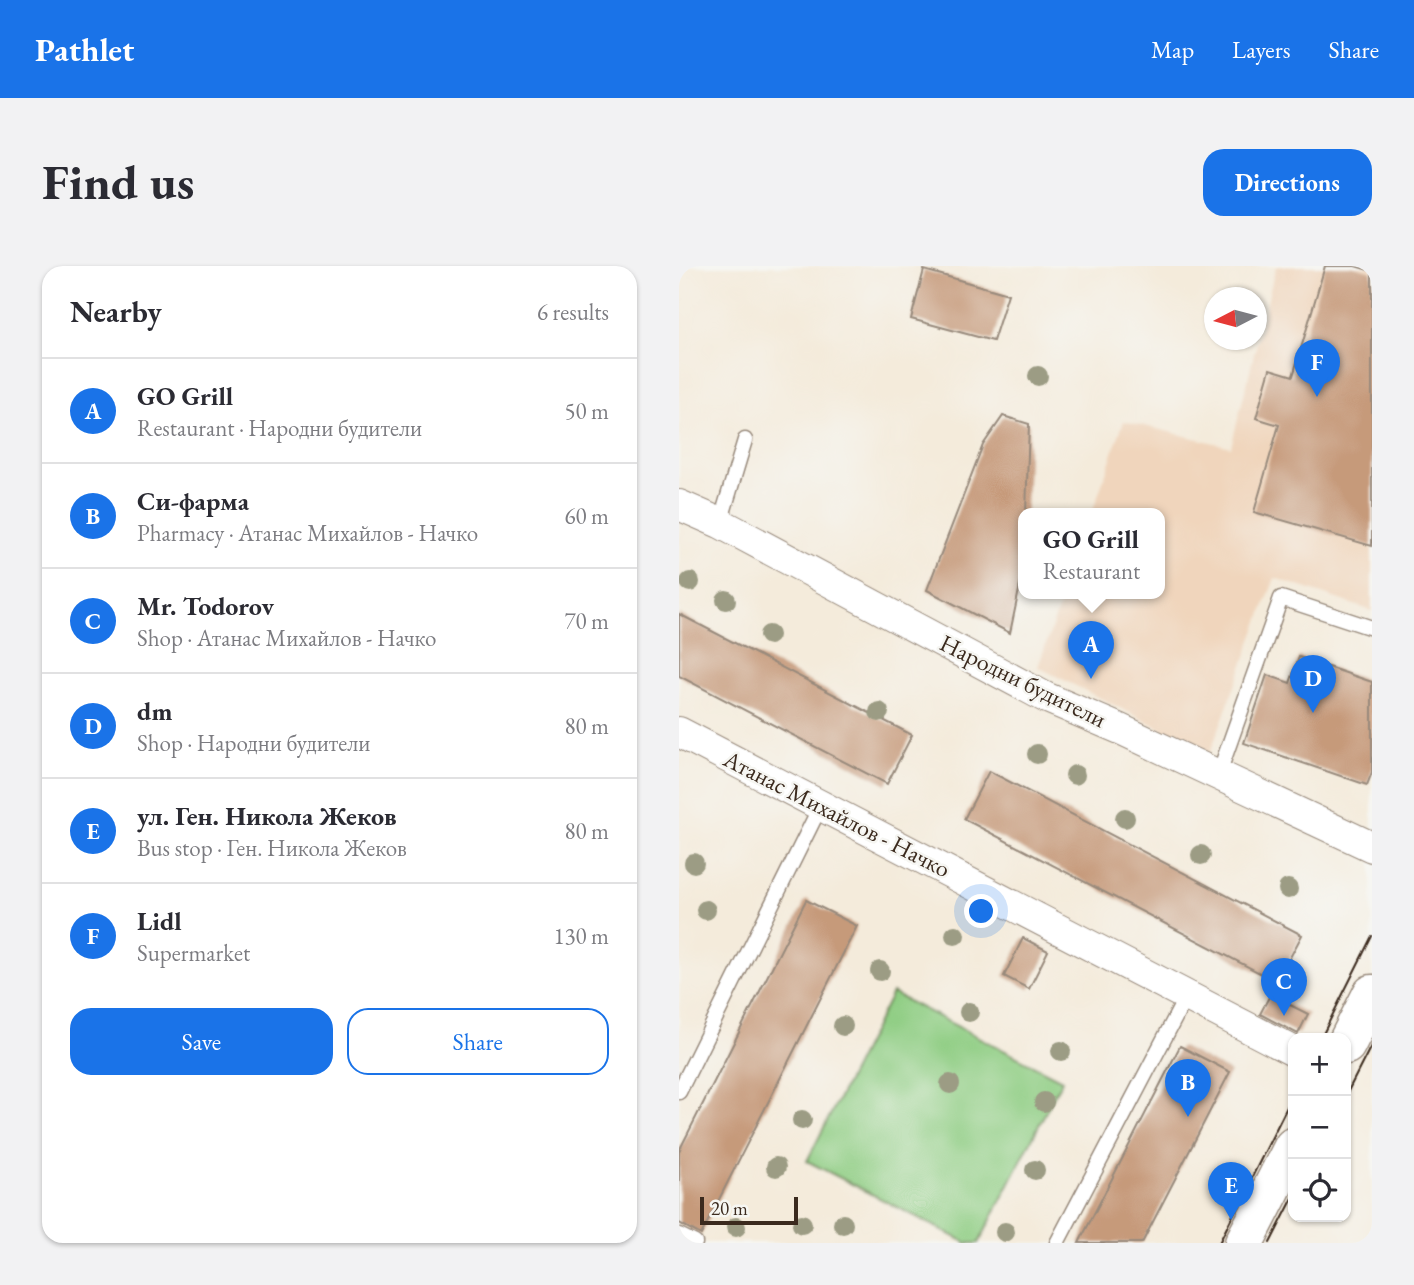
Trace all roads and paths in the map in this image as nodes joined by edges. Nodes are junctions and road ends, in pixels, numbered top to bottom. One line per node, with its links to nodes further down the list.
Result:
1 (745, 440): 3 (lane)
2 (679, 505): 3 (street, Народни будители)
3 (720, 523): 6 (street, Народни будители)
4 (1372, 628): 6 (lane)
5 (679, 732): 7 (street, Атанас Михайлов - Начко)
6 (1218, 776): 8 (street, Народни будители)
7 (821, 805): 9 (street, Атанас Михайлов - Начко); 13 (lane)
8 (1372, 847)
9 (1187, 995): 12 (street, Атанас Михайлов - Начко); 17 (lane)
10 (1372, 995): 11 (street)
11 (1351, 1035)
12 (1288, 1048)
13 (679, 1091)
14 (1288, 1157): 18 (street)
15 (679, 1235): 16 (lane)
16 (695, 1243)
17 (1057, 1243)
18 (1244, 1243)

